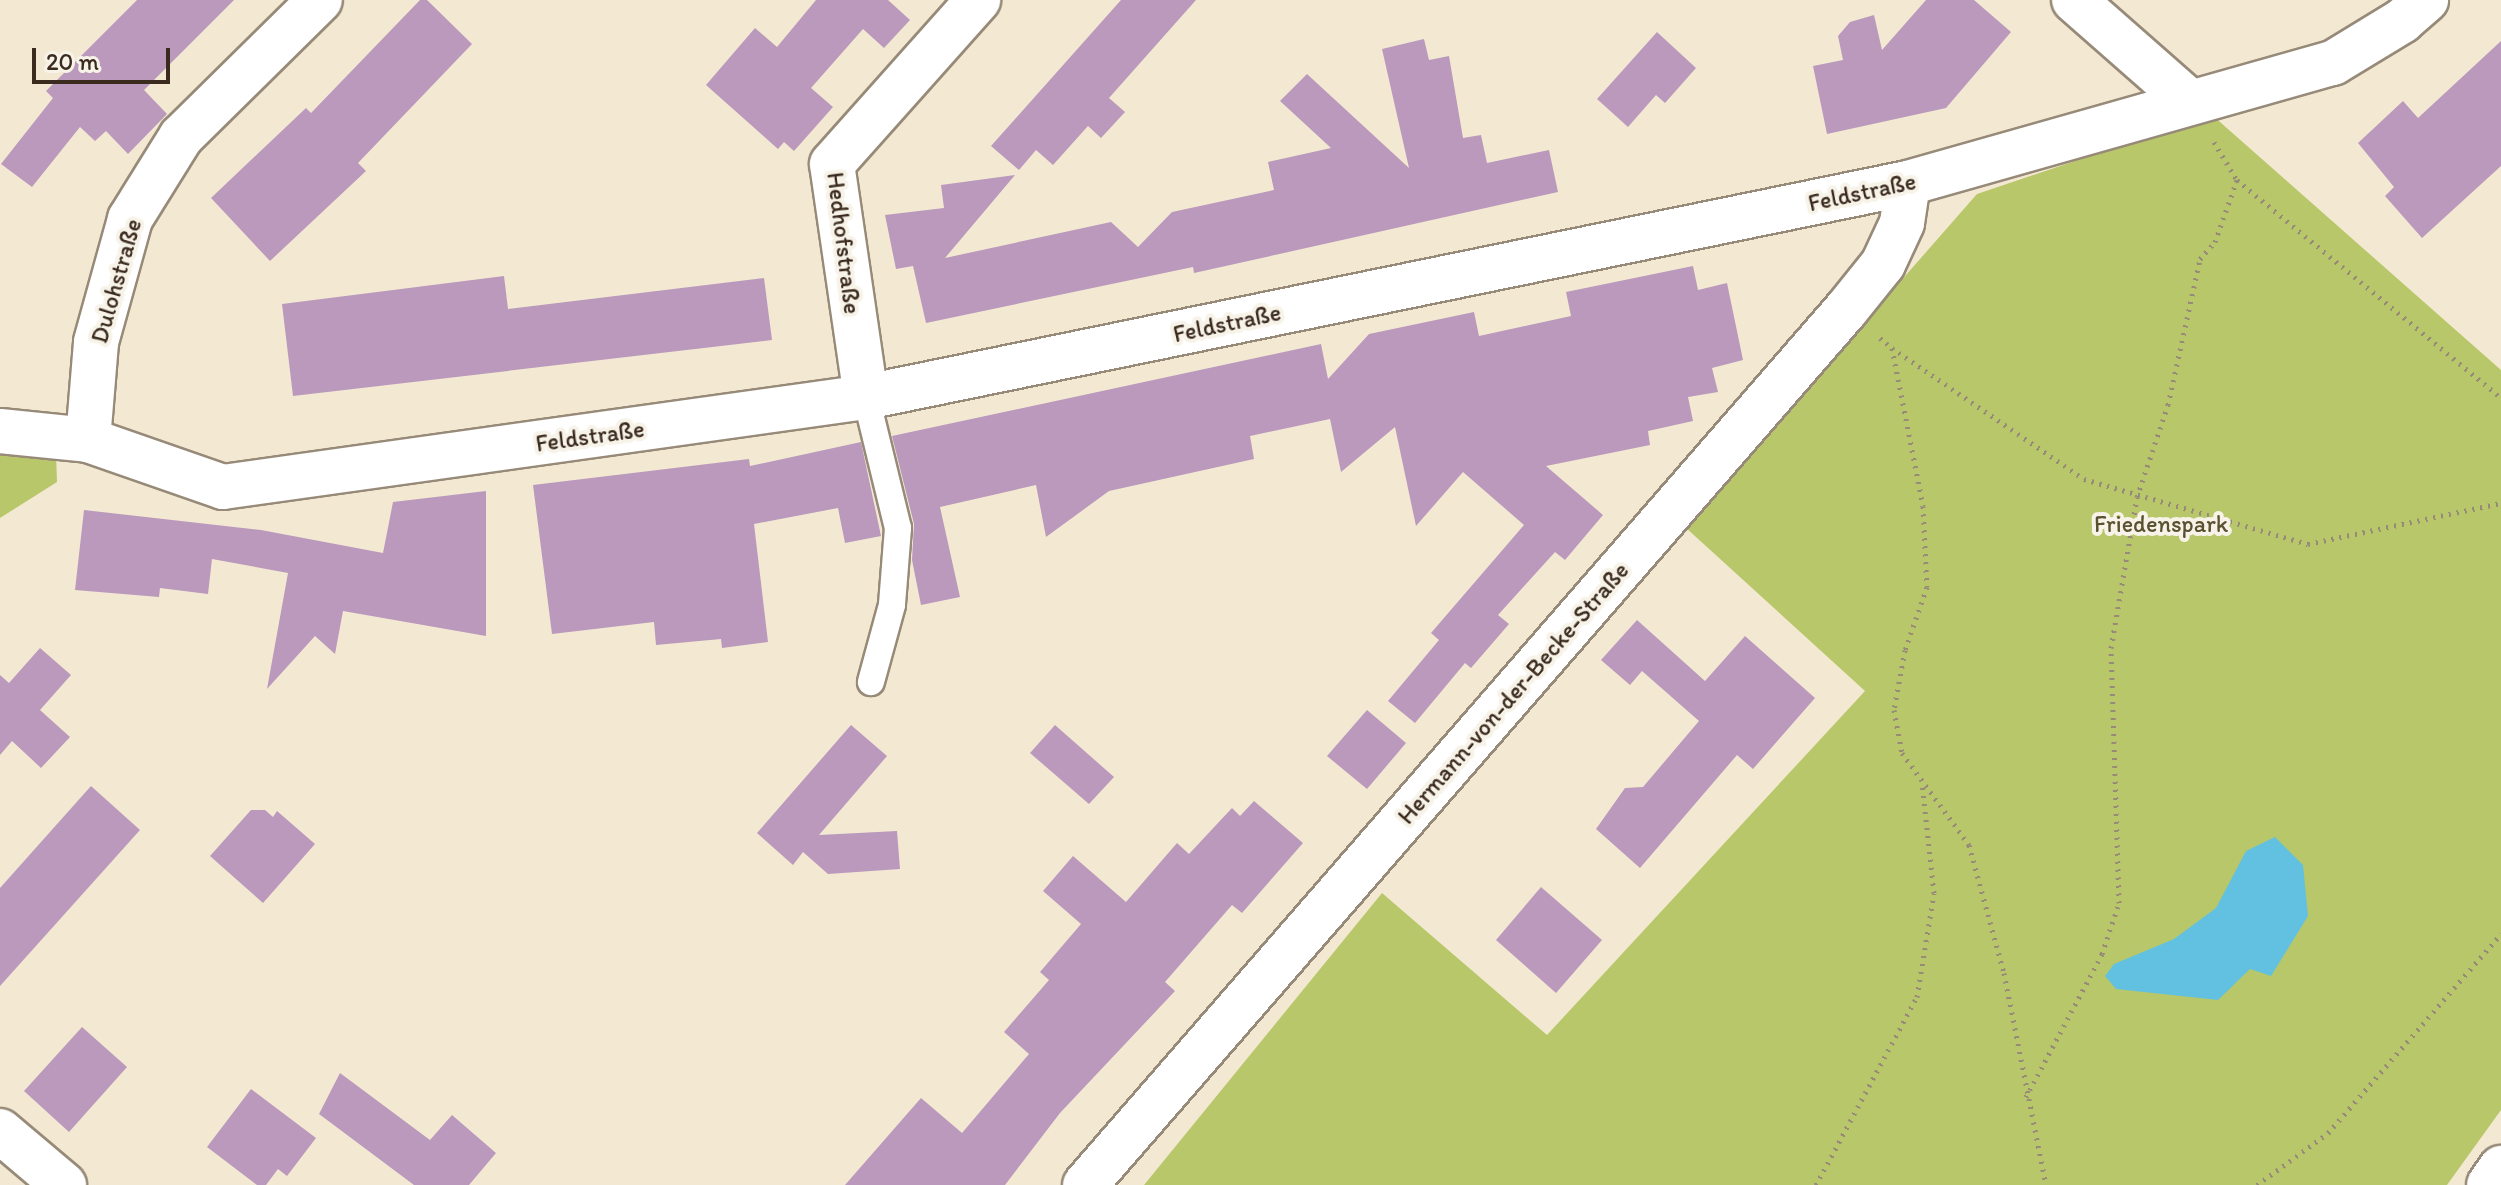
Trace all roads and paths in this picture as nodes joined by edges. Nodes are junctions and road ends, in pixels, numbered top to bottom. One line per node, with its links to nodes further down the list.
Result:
1 (320, 0): 13 (street, Dulohstraße)
2 (978, 0): 10 (street, Hedhofstraße)
3 (2074, 0): 5 (street)
4 (2426, 0): 5 (street, Feldstraße)
5 (2190, 102): 6 (path); 7 (street, Feldstraße)
6 (2237, 180): 11 (path); 14 (path)
7 (1908, 183): 8 (street, Hermann-von-der-Becke-Straße); 10 (street, Feldstraße)
8 (1846, 310): 9 (path); 23 (street, Hermann-von-der-Becke-Straße)
9 (1892, 348): 14 (path); 17 (path)
10 (866, 397): 13 (street, Feldstraße); 16 (lane)
11 (2501, 398)
12 (0, 431): 13 (street, Feldstraße)
13 (88, 440)
14 (2137, 497): 15 (path); 19 (path)
15 (2501, 503)
16 (871, 682)
17 (1922, 781): 19 (path); 24 (path)
18 (2501, 934): 26 (path)
19 (2026, 1097): 25 (path)
20 (0, 1131): 22 (street)
21 (2501, 1168): 27 (street)
22 (64, 1185)
23 (1085, 1185)
24 (1816, 1185)
25 (2046, 1185)
26 (2257, 1185)
27 (2489, 1185)

